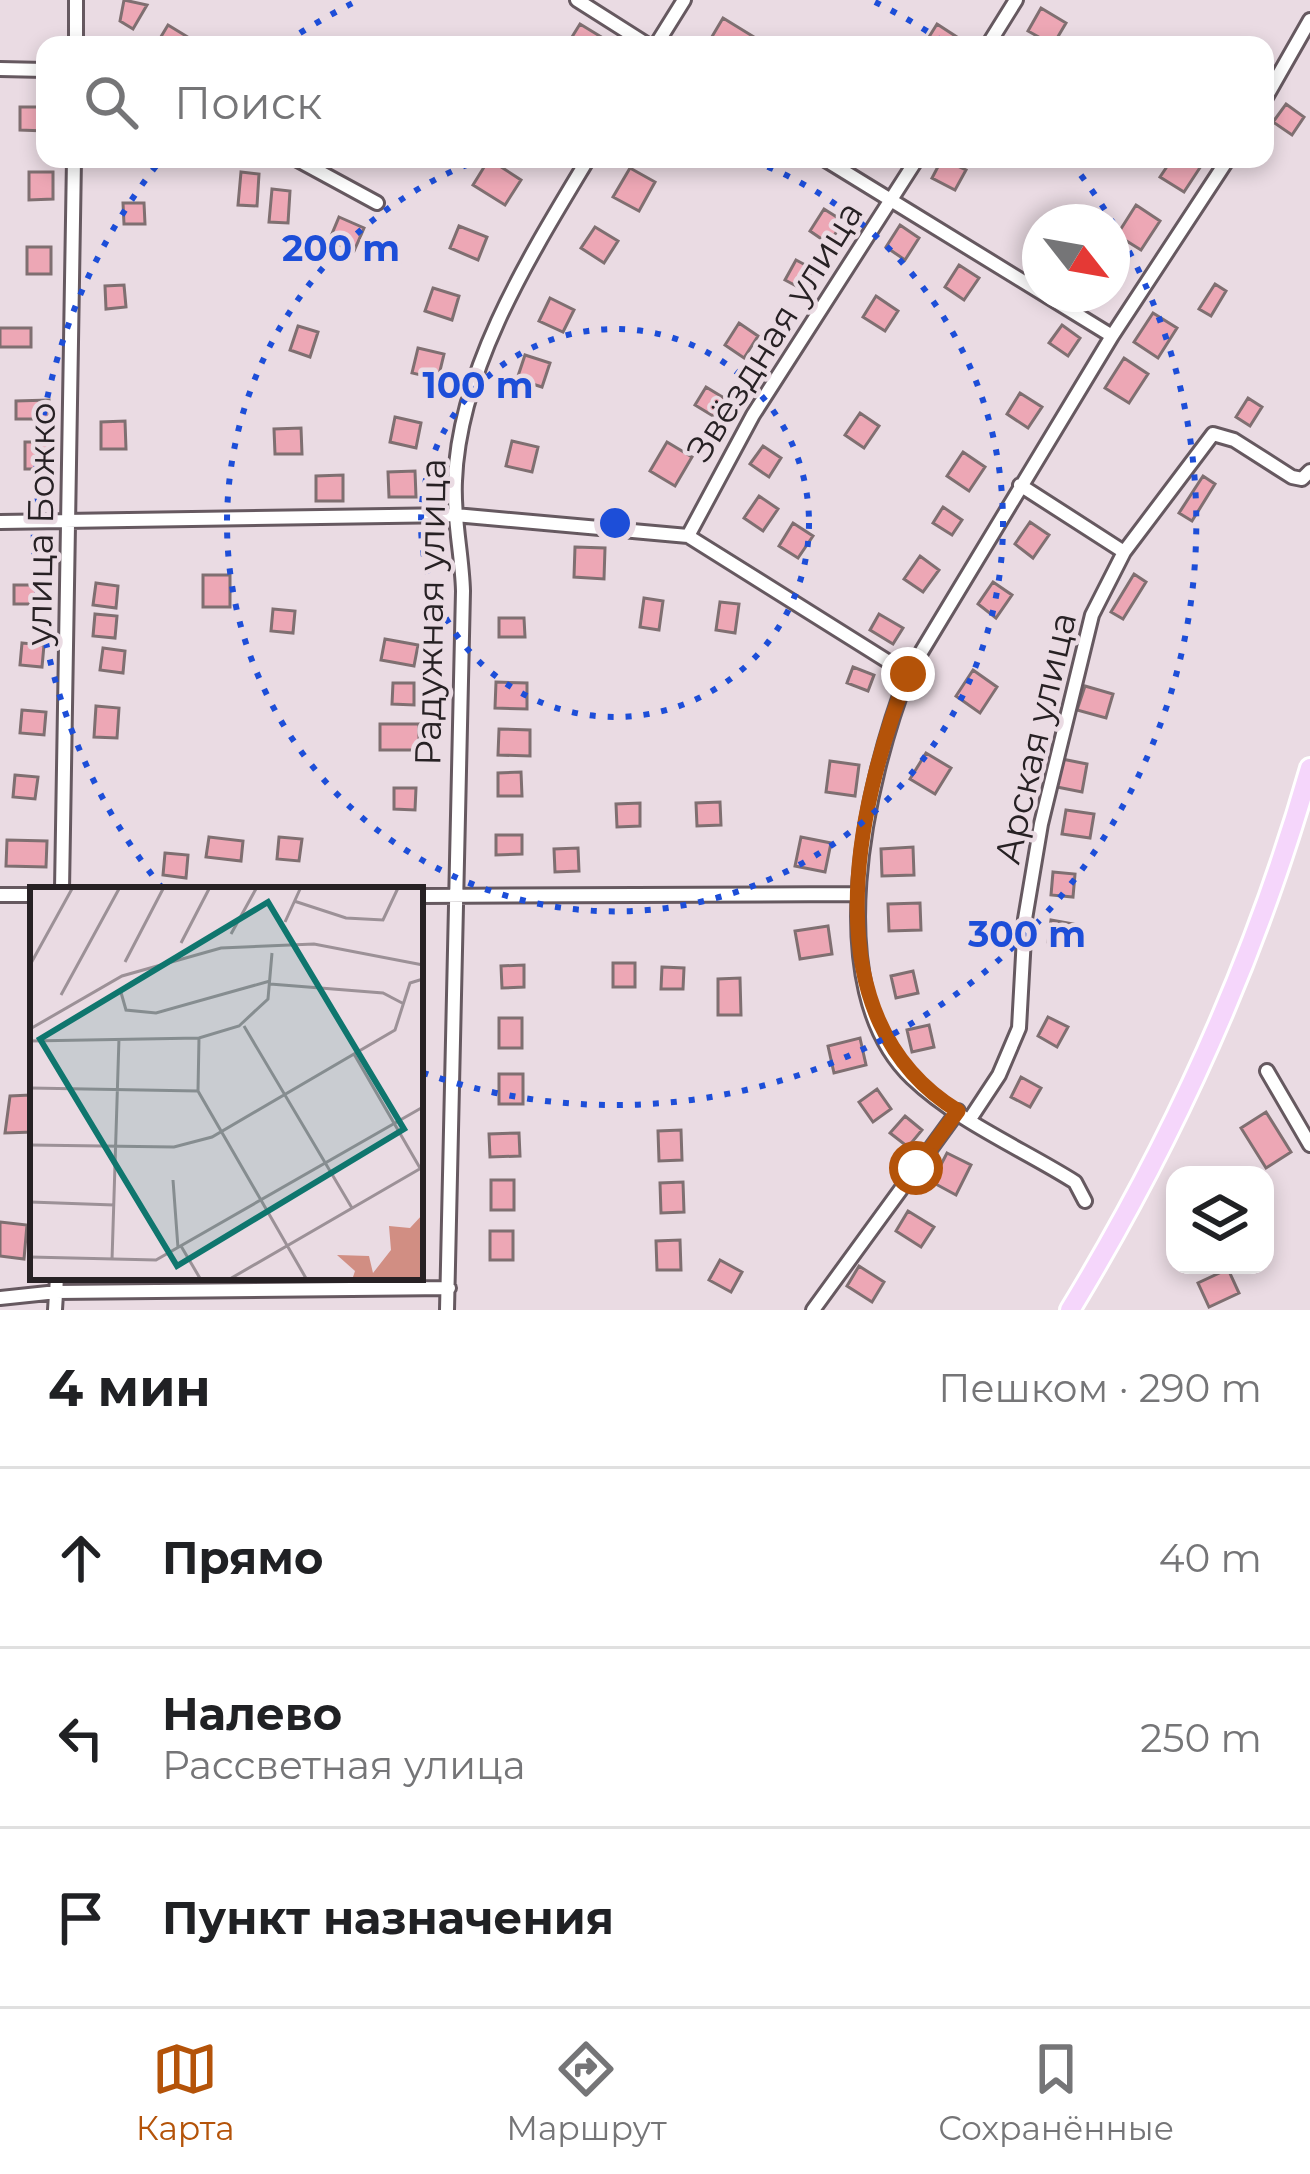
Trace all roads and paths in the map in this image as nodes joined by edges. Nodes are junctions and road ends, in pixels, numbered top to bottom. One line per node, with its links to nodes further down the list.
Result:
1 (76, 0): 6 (street)
2 (577, 0): 7 (street)
3 (684, 0): 8 (street)
4 (1016, 0): 9 (street)
5 (1310, 20): 12 (street)
6 (76, 36)
7 (637, 36)
8 (658, 36)
9 (994, 36)
10 (0, 69): 11 (street)
11 (36, 70)
12 (1274, 83)
13 (74, 168): 25 (street, улица Божко)
14 (313, 168): 20 (street)
15 (583, 168): 24 (street, Радужная улица)
16 (838, 168): 19 (street)
17 (910, 168): 19 (street, Звёздная улица)
18 (1222, 168): 21 (street)
19 (890, 201): 21 (street); 27 (street, Звёздная улица)
20 (377, 203)
21 (1112, 336): 23 (street)
22 (1310, 471): 28 (street, Арская улица)
23 (1020, 485): 28 (street); 29 (street)
24 (455, 515): 25 (street); 27 (street); 36 (street, Радужная улица)
25 (71, 520): 26 (street); 31 (street, улица Божко)
26 (0, 522)
27 (688, 536): 29 (street)
28 (1124, 552): 38 (street, Арская улица)
29 (908, 674): 32 (street)
30 (1310, 768): 47 (main road)
31 (62, 887)
32 (857, 894): 36 (street); 38 (street)
33 (0, 895): 34 (street)
34 (30, 896)
35 (423, 896): 36 (street)
36 (454, 896): 42 (street, Радужная улица)
37 (1267, 1071): 39 (street)
38 (964, 1115): 40 (street); 46 (street, Арская улица)
39 (1310, 1145)
40 (1084, 1202)
41 (57, 1285): 42 (street); 43 (street); 44 (street)
42 (449, 1288): 45 (street, Радужная улица)
43 (0, 1298)
44 (56, 1310)
45 (447, 1310)
46 (813, 1310)
47 (1070, 1310)

